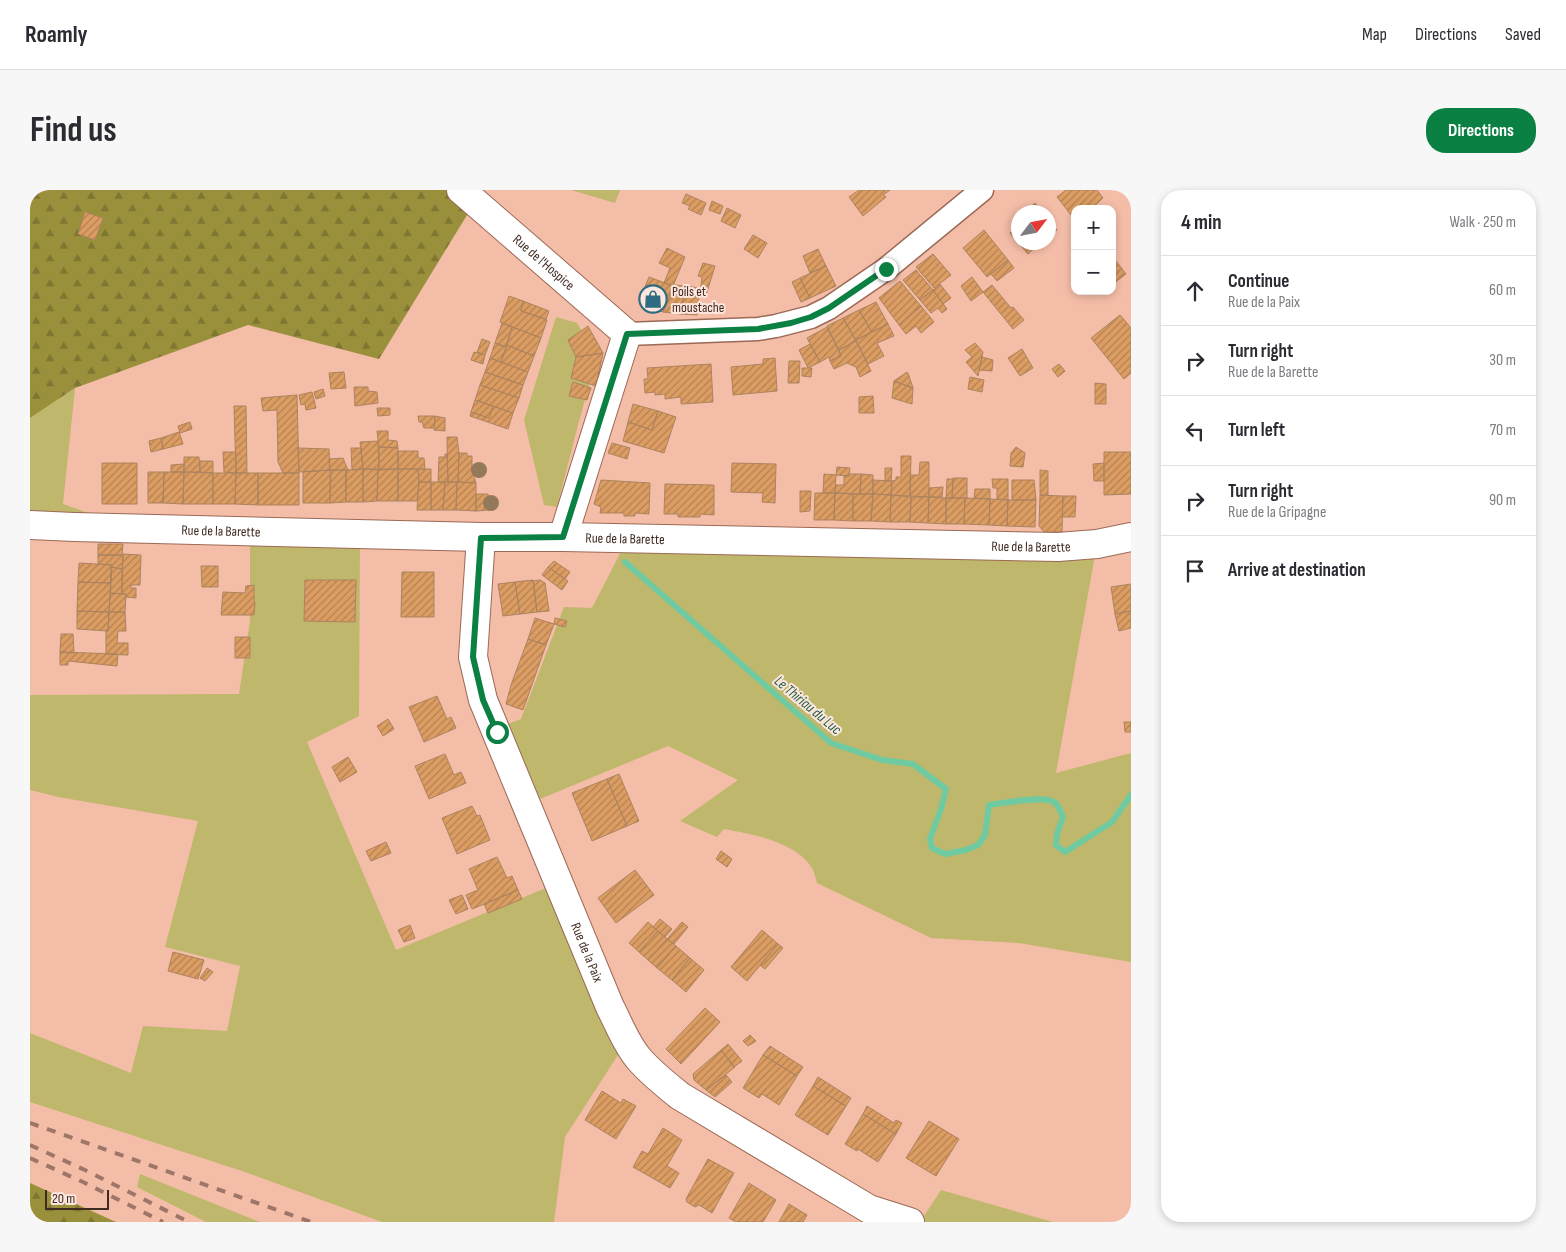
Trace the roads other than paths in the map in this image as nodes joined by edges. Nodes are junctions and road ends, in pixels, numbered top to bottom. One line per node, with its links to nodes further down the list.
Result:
1 (461, 190): 3 (main road, Rue de l'Hospice)
2 (982, 190): 3 (street)
3 (627, 334): 5 (main road)
4 (30, 525): 7 (main road, Rue de la Barette)
5 (563, 537): 6 (main road, Rue de la Barette); 7 (main road, Rue de la Barette)
6 (1131, 537)
7 (481, 538): 8 (main road, Rue de la Paix)
8 (910, 1222)

